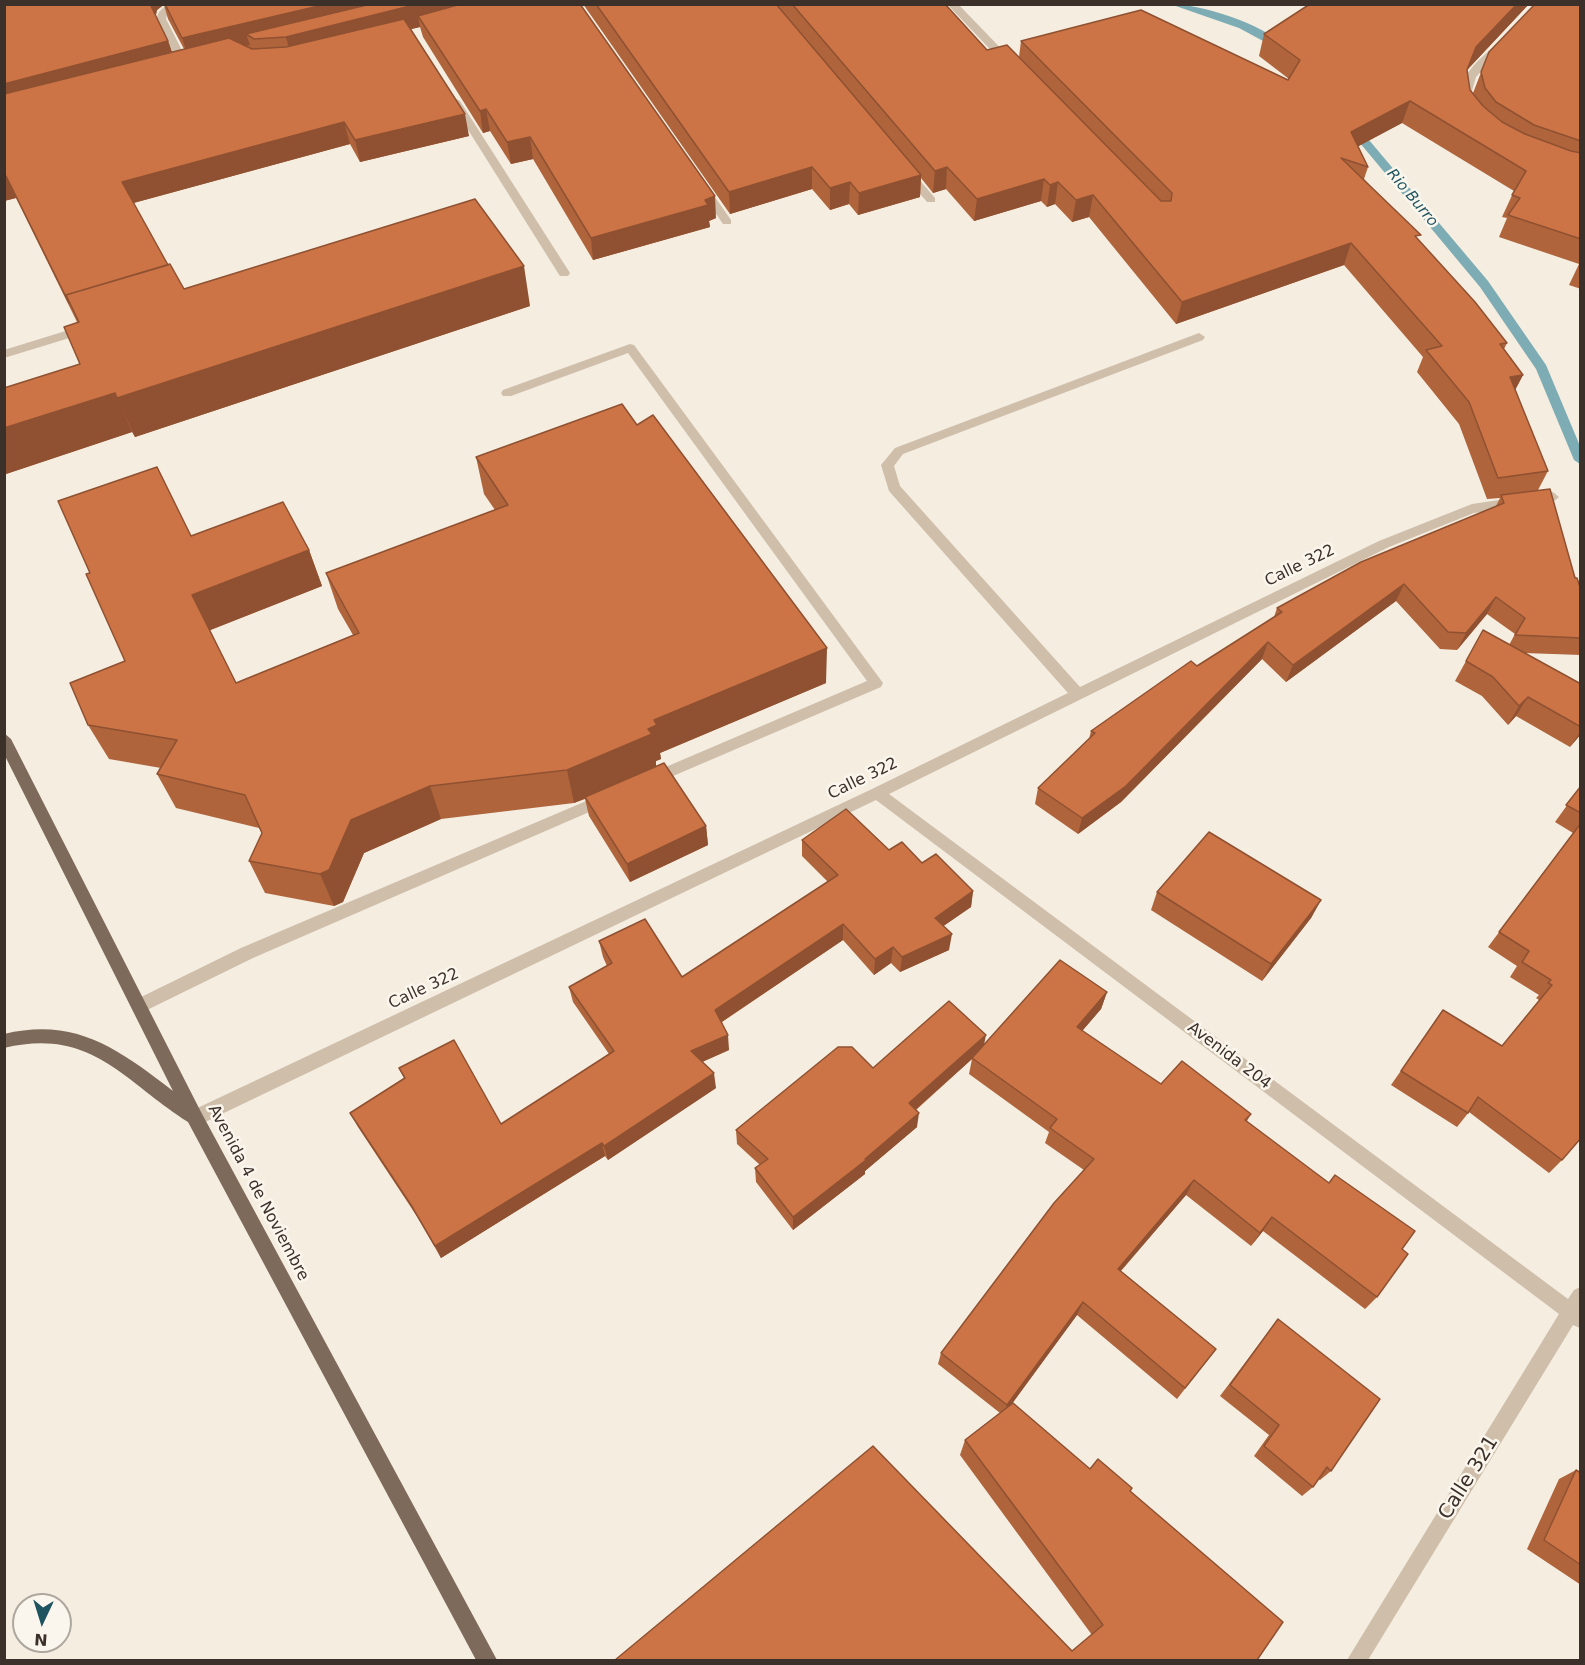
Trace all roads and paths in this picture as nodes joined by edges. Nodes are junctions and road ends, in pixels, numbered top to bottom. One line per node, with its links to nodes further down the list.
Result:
1 (173, 4): 4 (street)
2 (952, 4): 5 (street)
3 (1509, 36): 7 (street)
4 (174, 69)
5 (1017, 70)
6 (451, 94): 12 (street)
7 (1467, 112)
8 (901, 164): 10 (street)
9 (700, 184): 11 (street)
10 (931, 200)
11 (727, 222)
12 (564, 273)
13 (95, 326): 15 (street)
14 (1199, 337): 18 (street)
15 (4, 354)
16 (507, 393): 21 (street)
17 (1553, 497): 18 (street, Calle 322)
18 (1077, 693): 20 (street, Calle 322)
19 (4, 739): 21 (main road, Avenida 4 de Noviembre)
20 (877, 793): 23 (street, Calle 322); 24 (street, Avenida 204)
21 (139, 1006): 23 (main road, Avenida 4 de Noviembre)
22 (4, 1041): 23 (main road)
23 (195, 1118): 25 (main road, Avenida 4 de Noviembre)
24 (1577, 1309): 26 (street, Calle 321)
25 (487, 1660)
26 (1357, 1660)

